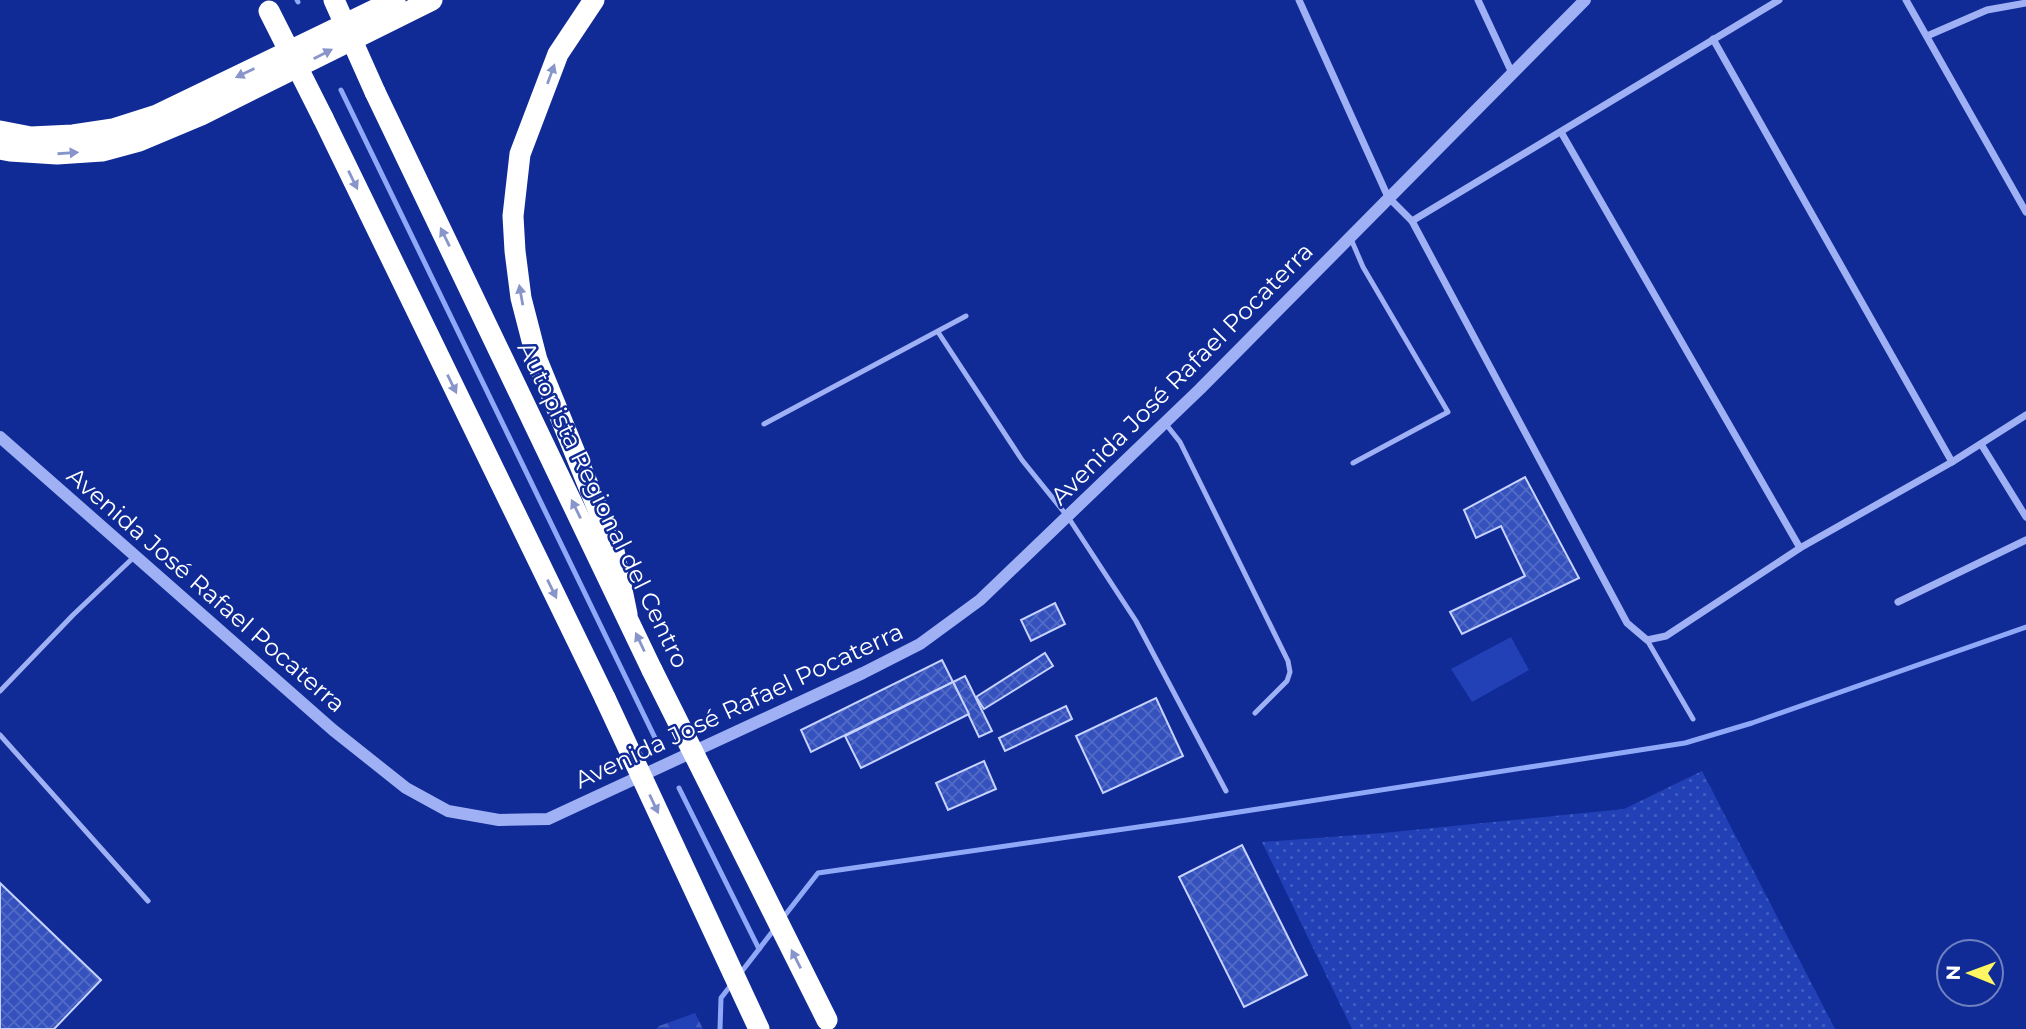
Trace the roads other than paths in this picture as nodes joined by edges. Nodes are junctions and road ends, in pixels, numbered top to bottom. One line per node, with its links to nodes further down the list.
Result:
1 (334, 0): 38 (highway, Autopista Regional del Centro, one-way to 1, bridge)
2 (395, 0): 15 (highway, one-way to 15)
3 (432, 0): 17 (highway, one-way to 3)
4 (594, 0): 38 (highway, one-way to 4)
5 (1299, 0): 18 (street)
6 (1478, 0): 14 (street)
7 (1585, 0): 14 (street, Avenida José Rafael Pocaterra)
8 (1779, 0): 13 (street)
9 (1906, 0): 12 (street)
10 (2026, 3): 12 (street)
11 (266, 4): 47 (highway, one-way to 47, bridge)
12 (1927, 36): 19 (street)
13 (1713, 39): 16 (street); 30 (street)
14 (1512, 73): 18 (street, Avenida José Rafael Pocaterra)
15 (0, 131)
16 (1561, 132): 21 (street); 35 (street)
17 (0, 149)
18 (1388, 197): 21 (street); 22 (street, Avenida José Rafael Pocaterra)
19 (2023, 200): 20 (street)
20 (2026, 212)
21 (1412, 221): 39 (street)
22 (1350, 236): 26 (street, Avenida José Rafael Pocaterra); 31 (lane)
23 (966, 316): 24 (lane)
24 (938, 332): 27 (lane); 32 (lane)
25 (2026, 415): 29 (street)
26 (1165, 423): 32 (street, Avenida José Rafael Pocaterra); 41 (lane)
27 (764, 424)
28 (0, 437): 36 (street, Avenida José Rafael Pocaterra)
29 (1981, 444): 30 (street); 33 (street)
30 (1952, 462): 35 (street)
31 (1353, 463)
32 (1068, 517): 36 (street, Avenida José Rafael Pocaterra); 44 (lane)
33 (2026, 517)
34 (2026, 540): 37 (street)
35 (1800, 548): 39 (street)
36 (135, 556): 40 (lane)
37 (1898, 602)
38 (627, 614): 46 (highway, Autopista Regional del Centro, one-way to 38, bridge)
39 (1647, 640): 42 (lane)
40 (0, 691)
41 (1255, 713)
42 (1693, 719)
43 (0, 735): 45 (lane)
44 (1226, 791)
45 (148, 901)
46 (829, 1024)
47 (759, 1029)

